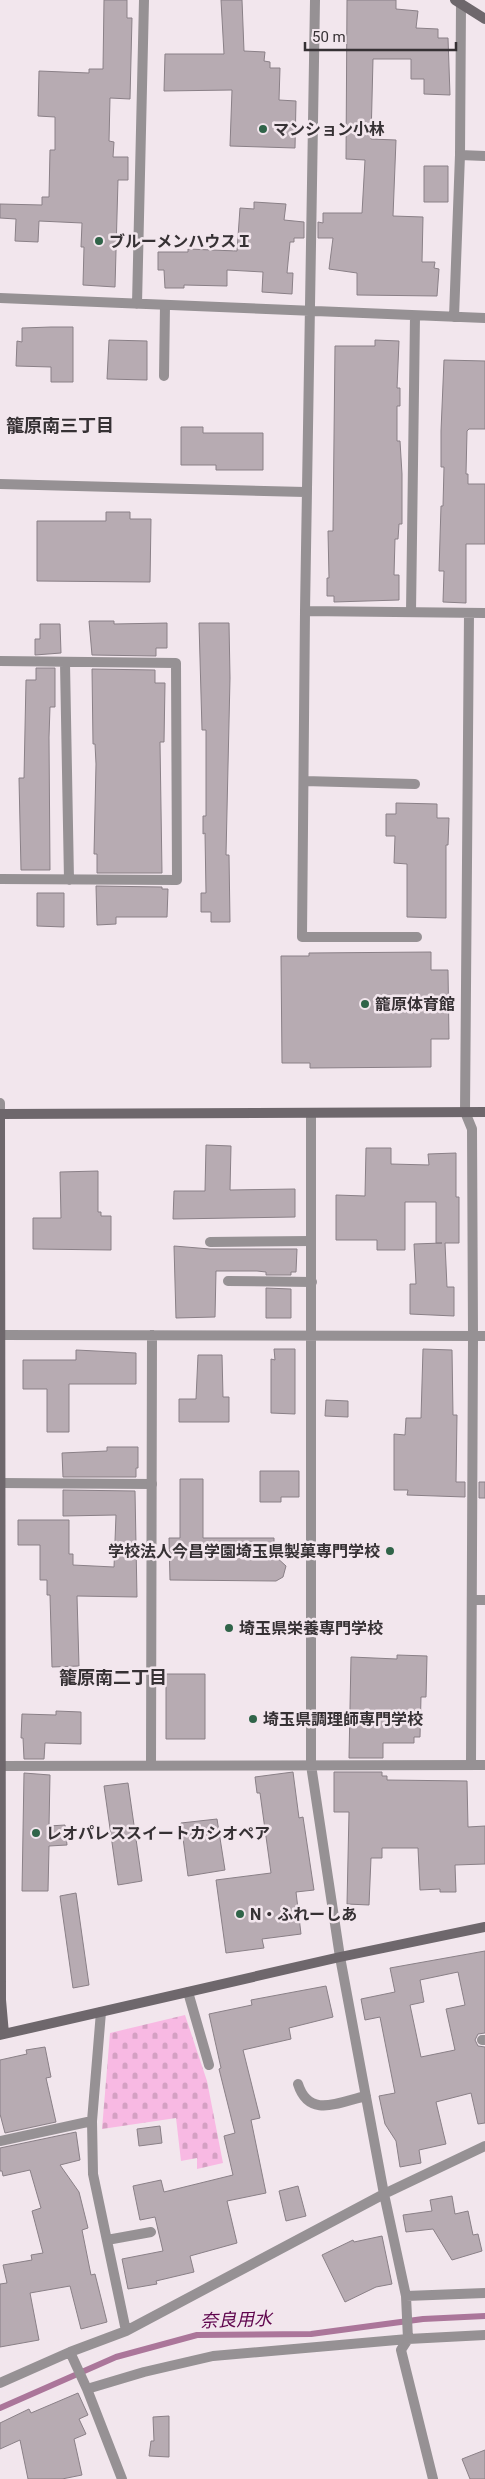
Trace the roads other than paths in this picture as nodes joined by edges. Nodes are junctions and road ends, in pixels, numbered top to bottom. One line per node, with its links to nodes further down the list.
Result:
1 (144, 0): 8 (street)
2 (315, 0): 10 (street)
3 (459, 1): 4 (street); 5 (street)
4 (485, 19)
5 (460, 155): 6 (street); 12 (street)
6 (485, 156)
7 (0, 298): 8 (street)
8 (137, 304): 9 (street)
9 (165, 305): 10 (street); 14 (street)
10 (309, 312): 11 (street); 16 (street)
11 (415, 316): 12 (street); 18 (street)
12 (454, 317): 13 (street)
13 (485, 318)
14 (164, 376)
15 (0, 484): 16 (street)
16 (305, 492): 17 (street)
17 (305, 611): 18 (street); 23 (street)
18 (412, 612): 19 (street)
19 (468, 613): 20 (street); 29 (street)
20 (485, 613)
21 (0, 661): 22 (street)
22 (65, 663): 26 (street); 26 (street)
23 (304, 781): 24 (street); 27 (street)
24 (415, 784)
25 (0, 879): 26 (street)
26 (68, 880)
27 (417, 937)
28 (0, 1103): 32 (street)
29 (465, 1112): 30 (street); 31 (street); 41 (street)
30 (485, 1112)
31 (311, 1113): 32 (street); 33 (street)
32 (0, 1114): 37 (street)
33 (312, 1241): 34 (street); 36 (street)
34 (210, 1242)
35 (228, 1281): 36 (street)
36 (312, 1282): 40 (street)
37 (0, 1286): 38 (street)
38 (0, 1336): 39 (street); 43 (street)
39 (152, 1336): 40 (street); 44 (street)
40 (312, 1336): 41 (street); 49 (street)
41 (473, 1336): 42 (street); 45 (street)
42 (485, 1336)
43 (1, 1483): 44 (street); 51 (street)
44 (152, 1484): 48 (street)
45 (472, 1600): 46 (street); 47 (street)
46 (485, 1600)
47 (471, 1764): 49 (street); 50 (street)
48 (151, 1765): 49 (street); 51 (street)
49 (311, 1765): 54 (street)
50 (485, 1765)
51 (0, 1766): 52 (street)
52 (0, 1895): 57 (street)
53 (485, 1927): 54 (street)
54 (340, 1957): 55 (street); 60 (street)
55 (188, 1992): 56 (street); 58 (street)
56 (101, 2012): 57 (street); 61 (street)
57 (2, 2035)
58 (209, 2065)
59 (298, 2084): 60 (street)
60 (366, 2096): 64 (street)
61 (92, 2121): 62 (street); 66 (street)
62 (0, 2141)
63 (485, 2146): 64 (street)
64 (384, 2194): 68 (street); 69 (street)
65 (151, 2232): 66 (street)
66 (107, 2240): 69 (street)
67 (485, 2293): 68 (street)
68 (406, 2296): 71 (street)
69 (126, 2331): 72 (street)
70 (485, 2335): 71 (street)
71 (408, 2339): 74 (street); 76 (street)
72 (70, 2352): 73 (street); 74 (street)
73 (0, 2383)
74 (87, 2389): 75 (street)
75 (122, 2479)
76 (433, 2479)

